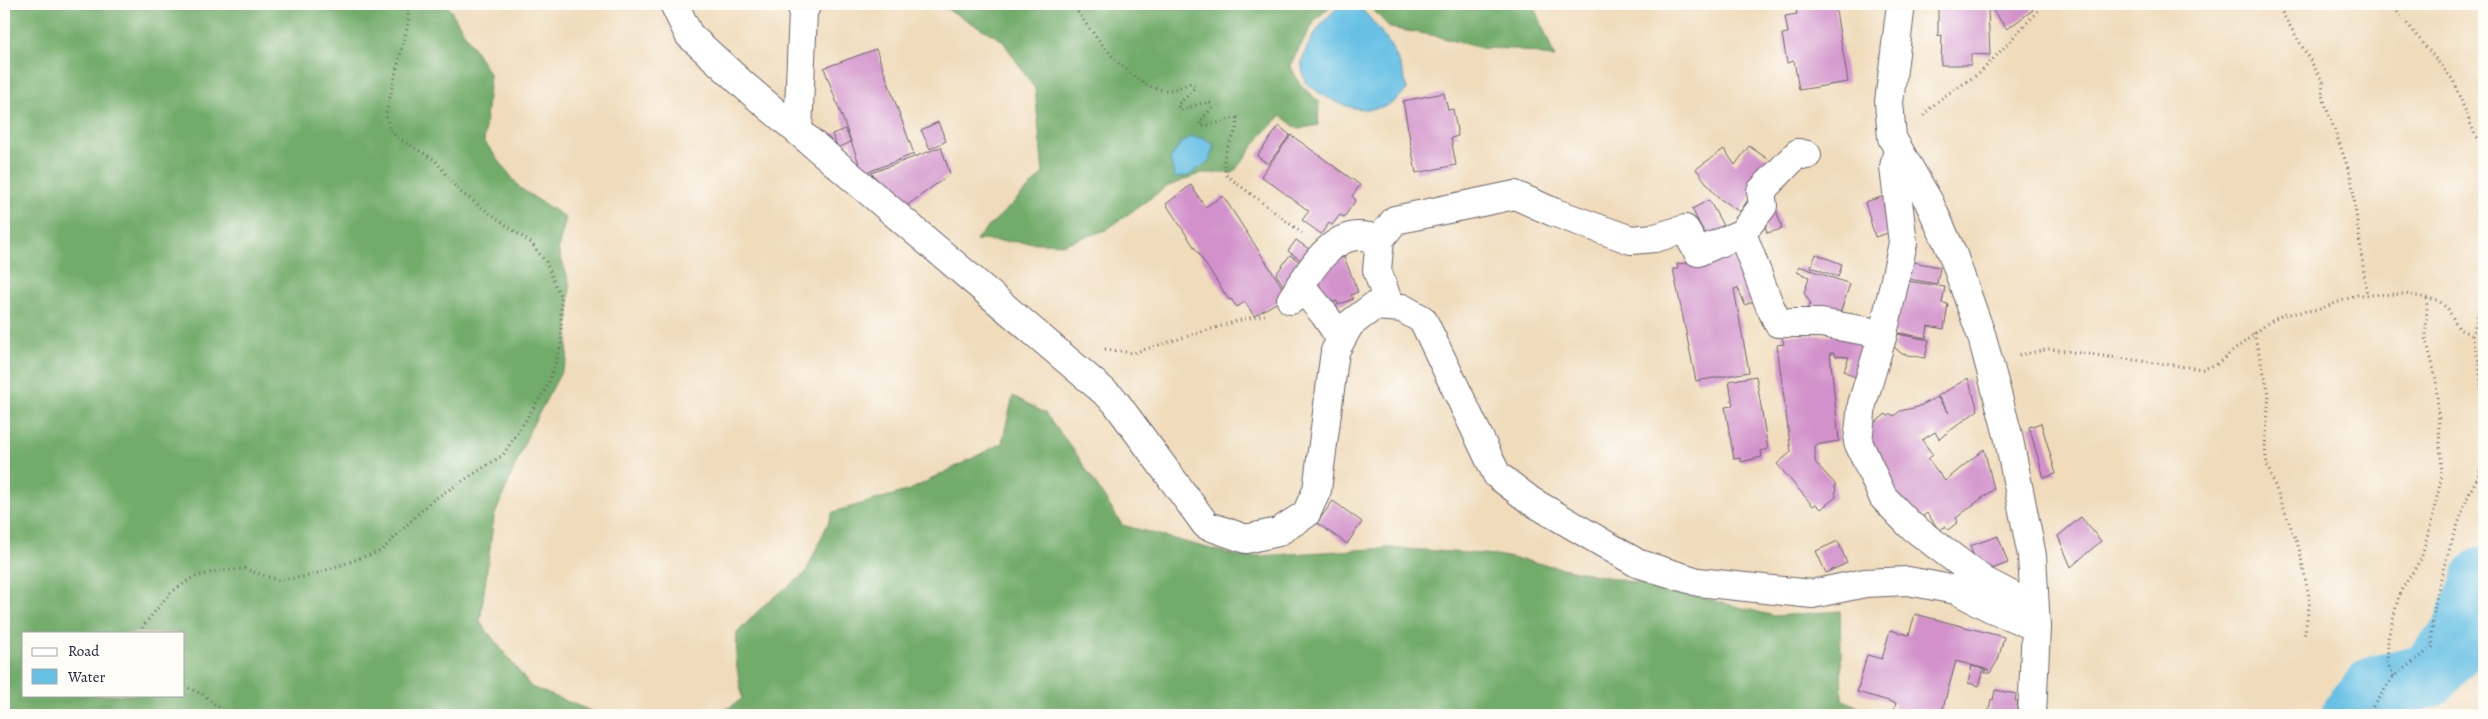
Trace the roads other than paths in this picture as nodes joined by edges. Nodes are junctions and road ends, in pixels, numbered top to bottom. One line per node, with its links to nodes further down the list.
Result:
1 (674, 4): 4 (main road)
2 (807, 4): 4 (main road)
3 (1901, 4): 6 (main road)
4 (798, 131): 11 (main road)
5 (1807, 155): 7 (main road)
6 (1903, 157): 10 (main road); 12 (main road)
7 (1742, 233): 8 (main road); 10 (main road)
8 (1380, 240): 9 (main road); 11 (main road)
9 (1390, 307): 11 (main road); 12 (main road)
10 (1883, 334): 12 (main road)
11 (1341, 339)
12 (2035, 617): 13 (main road)
13 (2032, 715)

